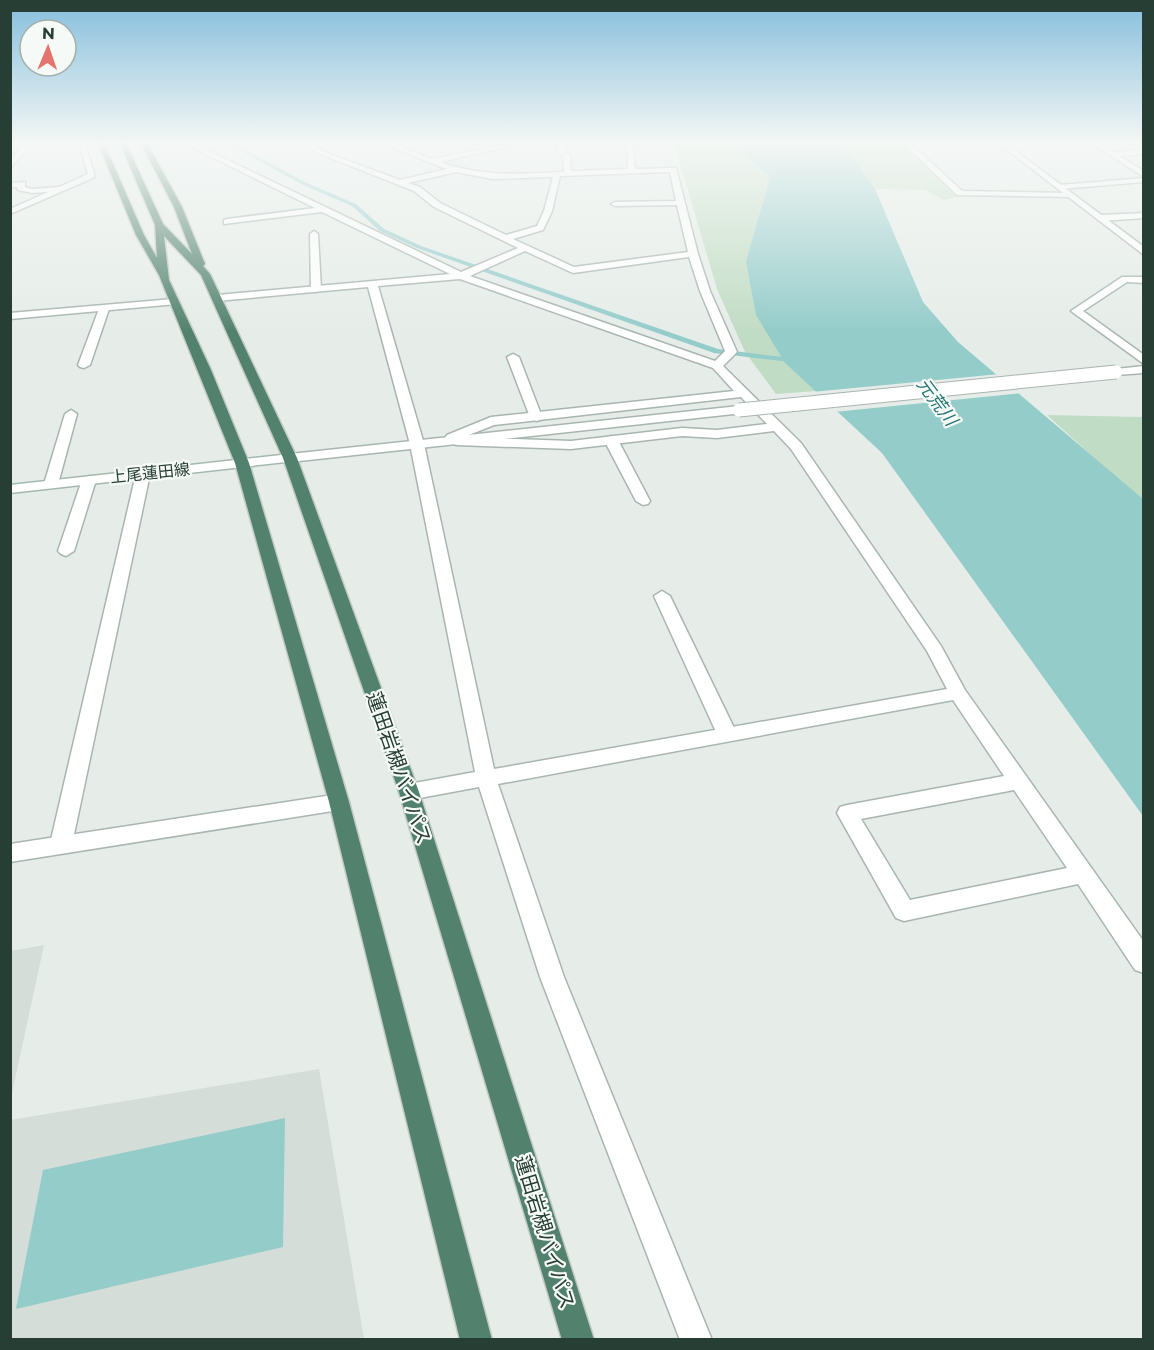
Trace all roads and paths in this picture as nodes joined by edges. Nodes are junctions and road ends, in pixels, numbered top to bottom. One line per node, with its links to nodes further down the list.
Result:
1 (128, 206): 21 (highway)
2 (151, 206): 13 (highway, 蓮田岩槻バイパス)
3 (177, 206): 19 (highway)
4 (314, 206): 9 (street)
5 (439, 206): 15 (street)
6 (549, 206): 15 (street)
7 (682, 206): 18 (street)
8 (1084, 206): 11 (street)
9 (321, 210): 12 (street); 20 (street)
10 (1143, 214): 11 (street)
11 (1100, 218): 17 (street)
12 (227, 222)
13 (159, 225): 19 (highway, 蓮田岩槻バイパス); 21 (highway, 蓮田岩槻バイパス)
14 (314, 234): 24 (street)
15 (504, 239): 16 (street)
16 (525, 248): 18 (street); 20 (street)
17 (1143, 252)
18 (693, 254): 32 (street)
19 (205, 274): 25 (highway, 蓮田岩槻バイパス)
20 (461, 276): 23 (street); 32 (street)
21 (164, 280): 26 (highway, 蓮田岩槻バイパス)
22 (1143, 280): 30 (street)
23 (372, 284): 24 (street); 40 (street)
24 (315, 289): 25 (street)
25 (217, 298): 41 (highway, 蓮田岩槻バイパス)
26 (173, 302): 27 (street); 42 (highway, 蓮田岩槻バイパス)
27 (104, 309): 28 (street); 31 (street)
28 (10, 316)
29 (513, 357): 36 (street)
30 (1143, 361)
31 (84, 365)
32 (717, 366): 34 (street)
33 (1143, 369): 38 (street, bridge)
34 (745, 393): 36 (street); 37 (street)
35 (71, 414): 45 (street)
36 (536, 417): 38 (street)
37 (774, 427): 39 (street); 50 (street)
38 (448, 440): 39 (street); 40 (street, 上尾蓮田線)
39 (611, 440): 47 (street)
40 (417, 444): 41 (street, 上尾蓮田線); 52 (street)
41 (290, 458): 42 (street, 上尾蓮田線); 54 (highway, 蓮田岩槻バイパス)
42 (242, 463): 43 (street, 上尾蓮田線); 55 (highway, 蓮田岩槻バイパス)
43 (143, 474): 44 (street, 上尾蓮田線); 56 (street)
44 (89, 480): 45 (street, 上尾蓮田線); 48 (street)
45 (51, 484): 46 (street, 上尾蓮田線)
46 (10, 489)
47 (644, 501)
48 (66, 551)
49 (662, 596): 51 (street)
50 (958, 693): 51 (street); 53 (street)
51 (727, 734): 52 (street)
52 (486, 778): 54 (street); 62 (street)
53 (1019, 781): 58 (street); 58 (street)
54 (409, 792): 61 (highway, 蓮田岩槻バイパス)
55 (339, 802): 56 (street); 60 (highway, 蓮田岩槻バイパス)
56 (61, 844): 57 (street)
57 (10, 853)
58 (1083, 874): 59 (street)
59 (1143, 962)
60 (476, 1340)
61 (578, 1340)
62 (696, 1340)

